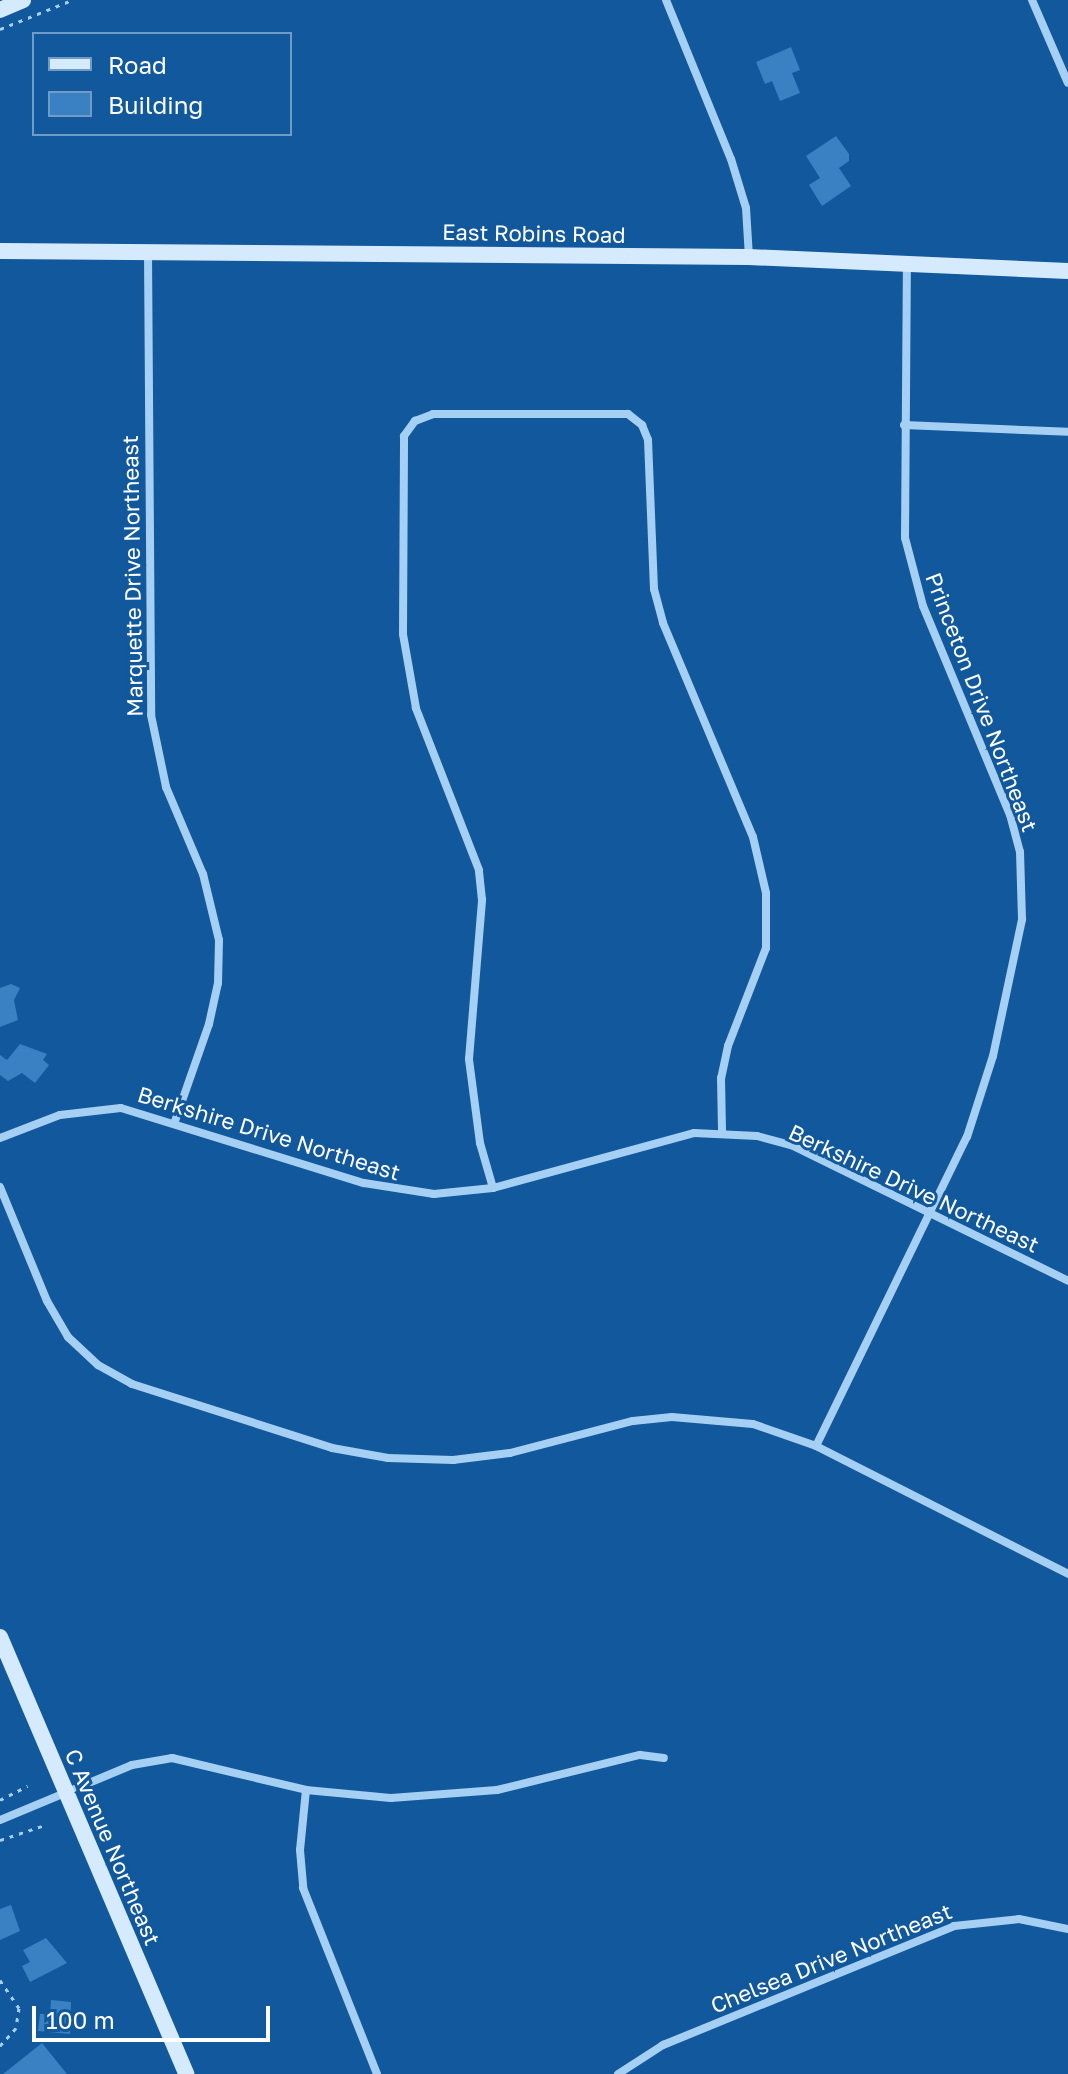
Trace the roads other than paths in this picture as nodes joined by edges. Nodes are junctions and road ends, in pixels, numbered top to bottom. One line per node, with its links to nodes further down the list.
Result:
1 (23, 0): 4 (street)
2 (666, 0): 8 (street)
3 (1032, 0): 5 (street)
4 (0, 10)
5 (1068, 83)
6 (0, 251): 7 (street, East Robins Road)
7 (148, 252): 8 (street, East Robins Road); 13 (street, Marquette Drive Northeast)
8 (749, 257): 9 (street, East Robins Road)
9 (907, 265): 10 (street, East Robins Road); 11 (street, Princeton Drive Northeast)
10 (1068, 271)
11 (904, 425): 12 (street); 18 (street, Princeton Drive Northeast)
12 (1068, 432)
13 (175, 1121): 15 (street, Berkshire Drive Northeast); 17 (street, Berkshire Drive Northeast)
14 (722, 1132): 17 (street, Berkshire Drive Northeast); 17 (street); 18 (street, Berkshire Drive Northeast)
15 (0, 1138)
16 (0, 1187): 20 (street)
17 (493, 1188)
18 (932, 1215): 19 (street, Berkshire Drive Northeast); 20 (street, Princeton Drive Northeast)
19 (1068, 1281)
20 (816, 1446): 21 (street)
21 (1068, 1574)
22 (0, 1637): 25 (street, C Avenue Northeast)
23 (664, 1758): 24 (street)
24 (306, 1790): 25 (street); 29 (street)
25 (67, 1795): 26 (street); 28 (street, C Avenue Northeast)
26 (0, 1820)
27 (1068, 1929): 30 (street, Chelsea Drive Northeast)
28 (186, 2074)
29 (377, 2074)
30 (618, 2074)

